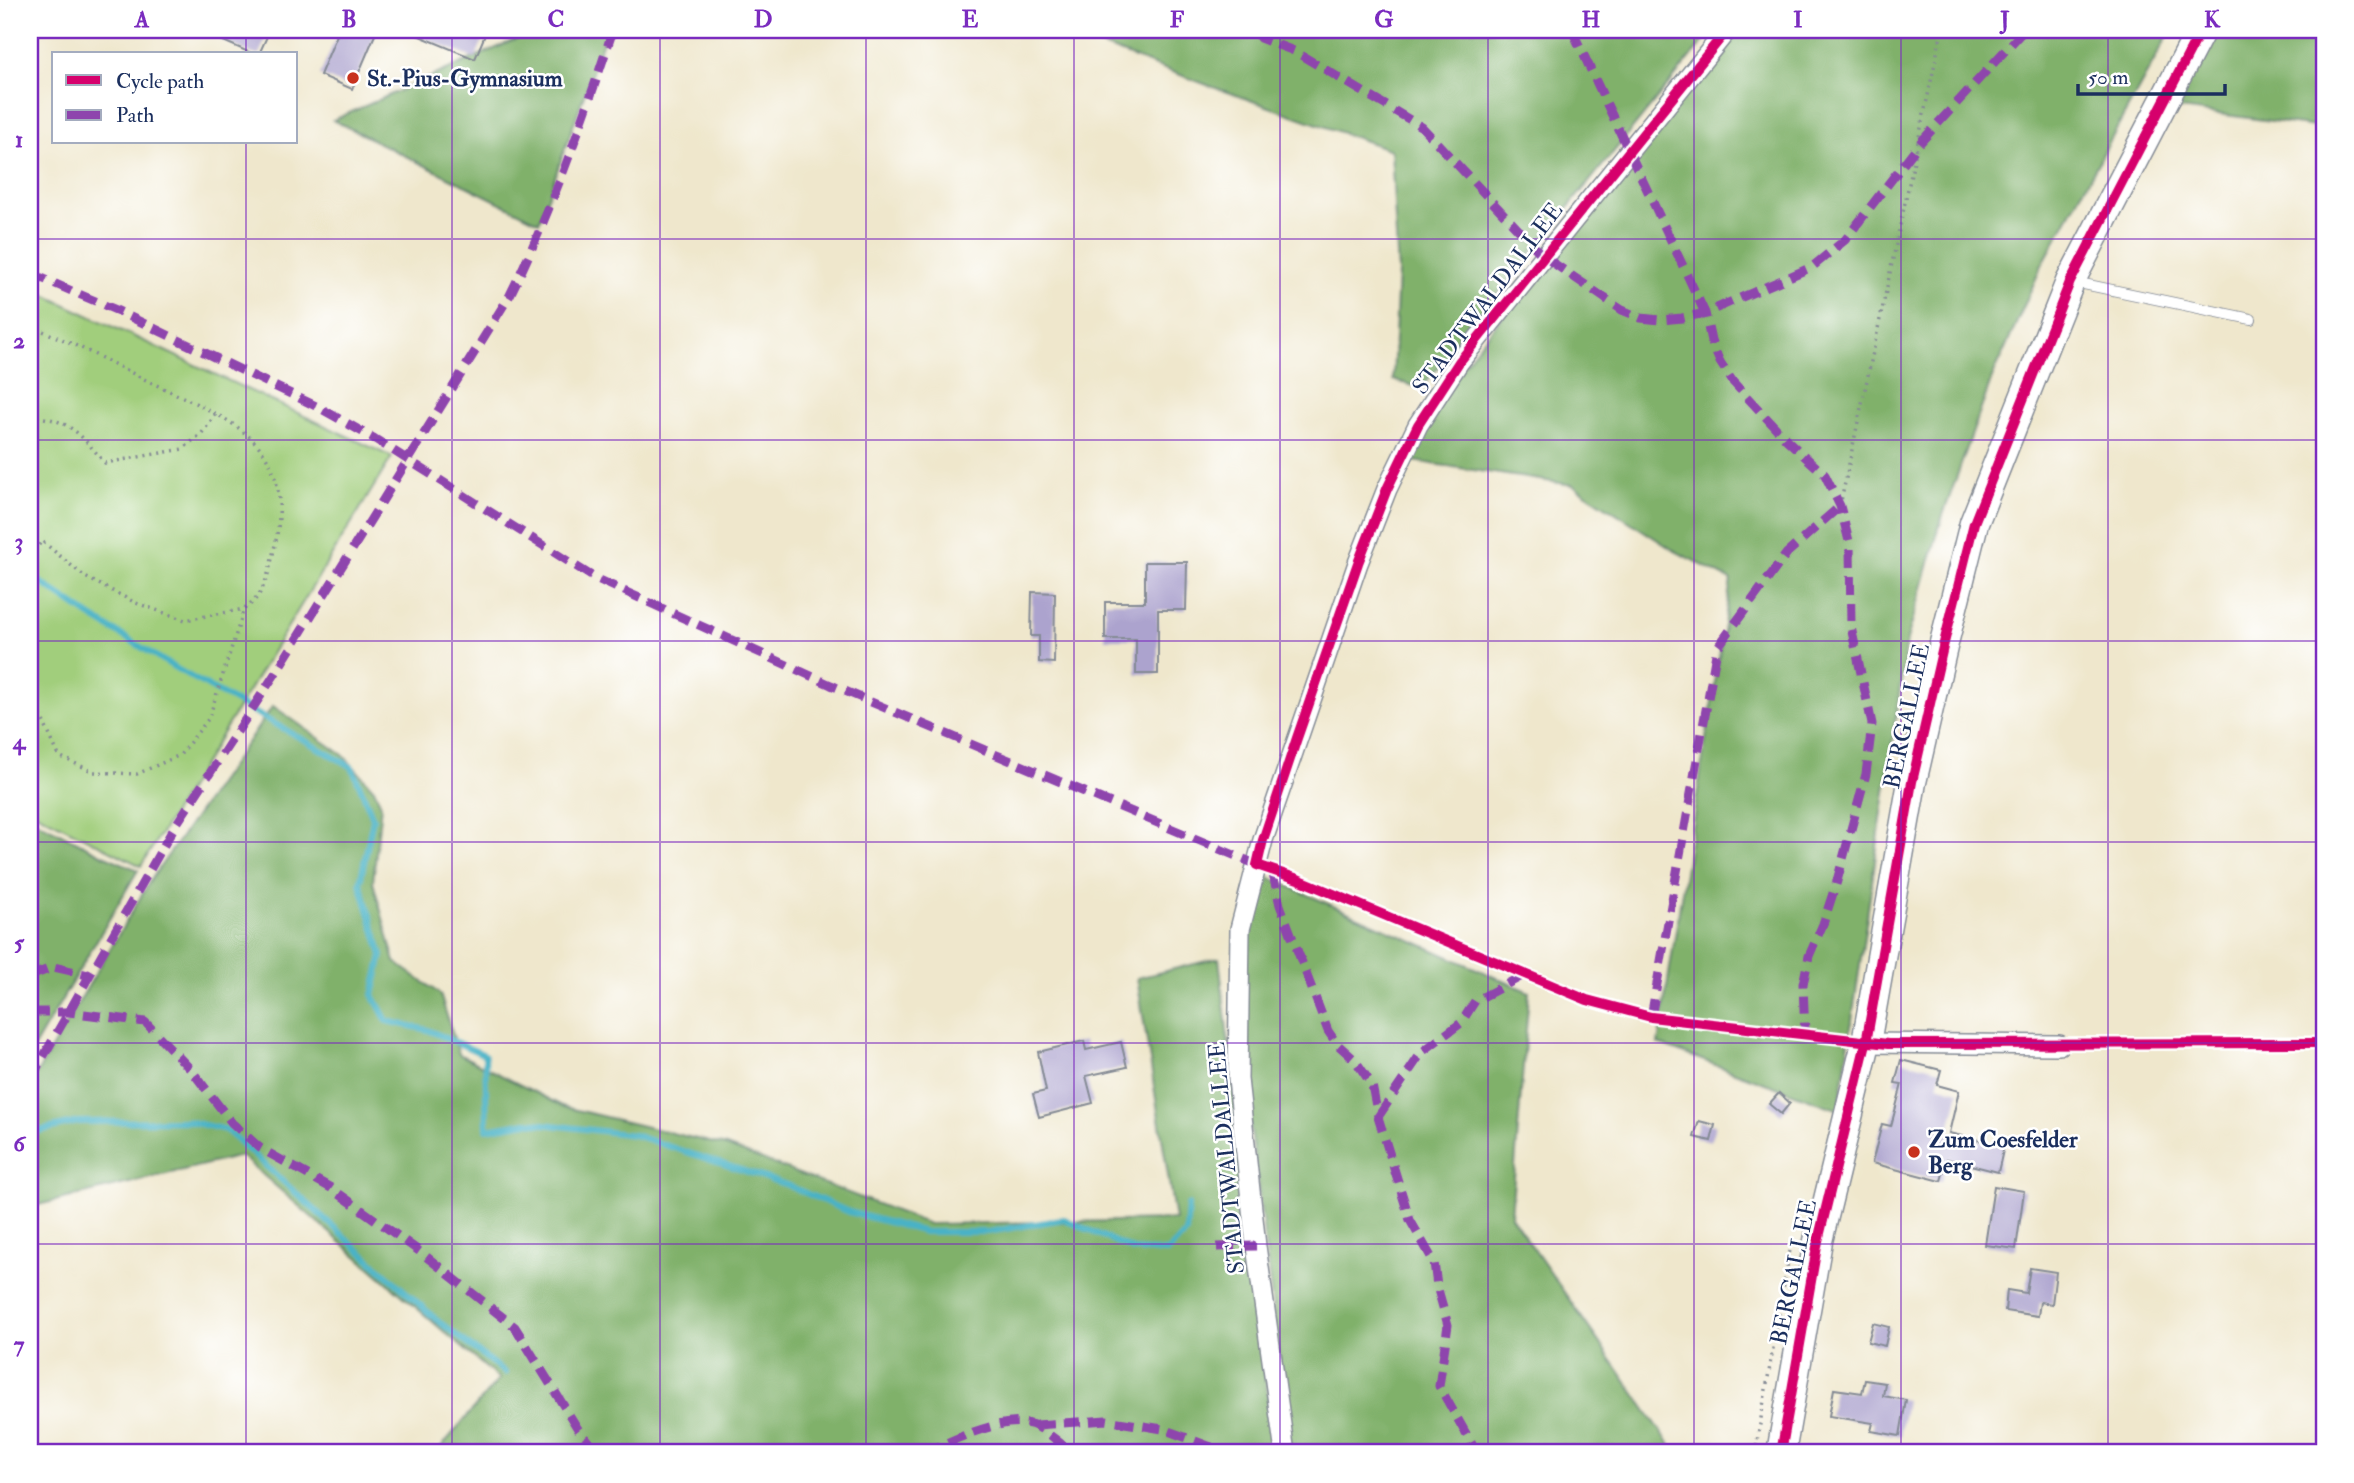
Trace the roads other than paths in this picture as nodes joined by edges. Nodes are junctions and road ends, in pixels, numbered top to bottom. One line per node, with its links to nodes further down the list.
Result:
1 (1727, 30): 7 (street, STADTWALDALLEE)
2 (2201, 30): 3 (street, BERGALLEE)
3 (2070, 282): 4 (lane); 5 (street, BERGALLEE)
4 (2251, 319)
5 (1866, 1043): 6 (street); 8 (street, BERGALLEE)
6 (2059, 1045)
7 (1284, 1453)
8 (1781, 1453)

